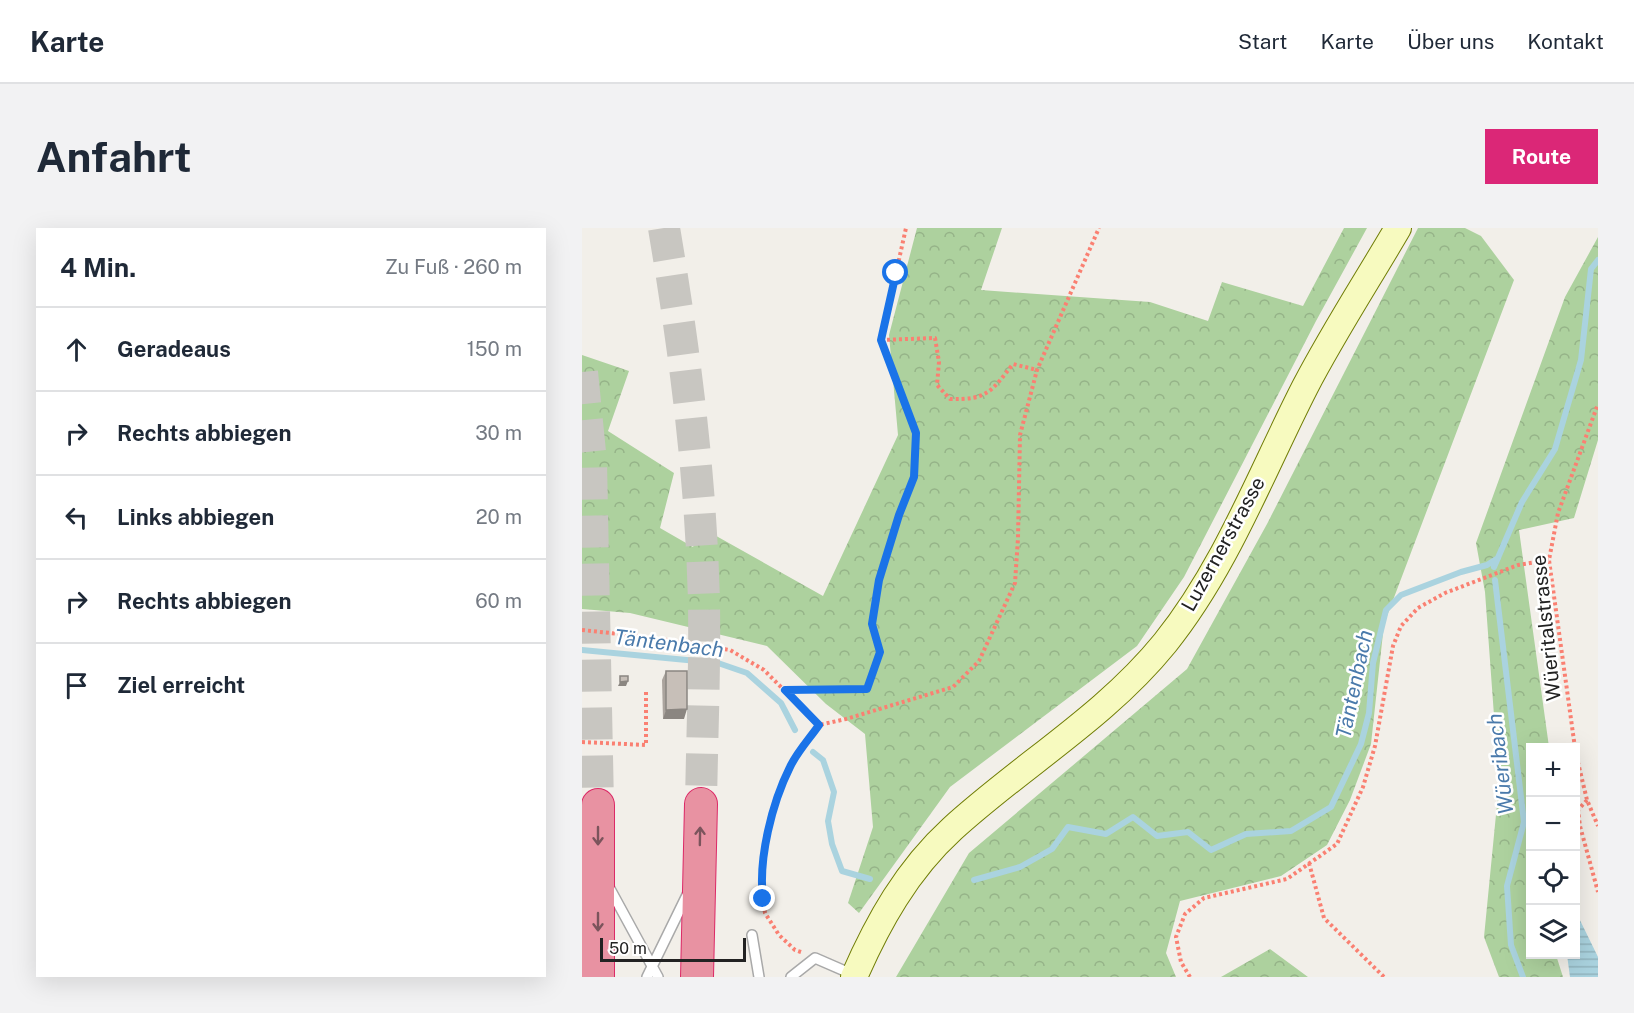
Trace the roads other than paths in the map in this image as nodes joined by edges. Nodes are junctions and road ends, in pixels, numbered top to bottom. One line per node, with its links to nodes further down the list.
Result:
1 (1398, 228): 8 (main road, Luzernerstrasse)
2 (701, 804): 5 (highway, one-way to 2)
3 (598, 805): 4 (highway, one-way to 4)
4 (598, 867): 7 (lane); 9 (highway, one-way to 9)
5 (700, 868): 7 (lane); 12 (highway)
6 (752, 935): 13 (lane)
7 (652, 965): 10 (lane); 11 (lane)
8 (854, 976): 14 (lane)
9 (598, 977)
10 (647, 977)
11 (658, 977)
12 (697, 977)
13 (759, 977)
14 (791, 977)

